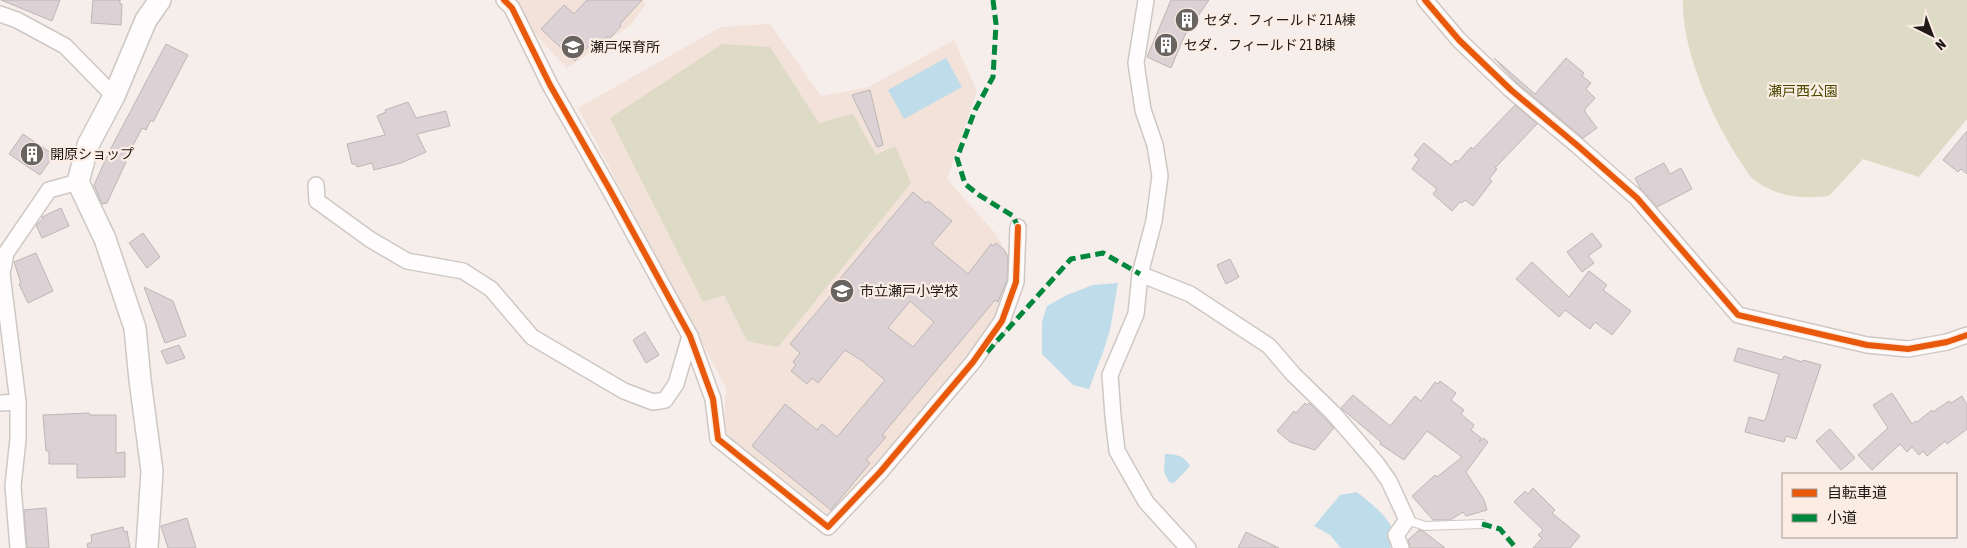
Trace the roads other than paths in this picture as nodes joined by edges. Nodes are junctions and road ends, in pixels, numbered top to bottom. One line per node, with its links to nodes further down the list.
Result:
1 (160, 0): 6 (street)
2 (504, 0): 12 (street)
3 (1146, 0): 10 (street)
4 (1425, 0): 11 (street)
5 (0, 14): 6 (street)
6 (114, 96): 7 (street)
7 (78, 182): 13 (street); 18 (street)
8 (316, 185): 12 (street)
9 (1018, 227): 12 (street)
10 (1140, 274): 15 (street); 19 (street)
11 (1967, 335)
12 (690, 336)
13 (18, 402): 14 (street); 17 (street)
14 (0, 403)
15 (1407, 520): 16 (lane); 20 (street)
16 (1482, 524)
17 (18, 548)
18 (147, 548)
19 (1188, 548)
20 (1401, 548)

